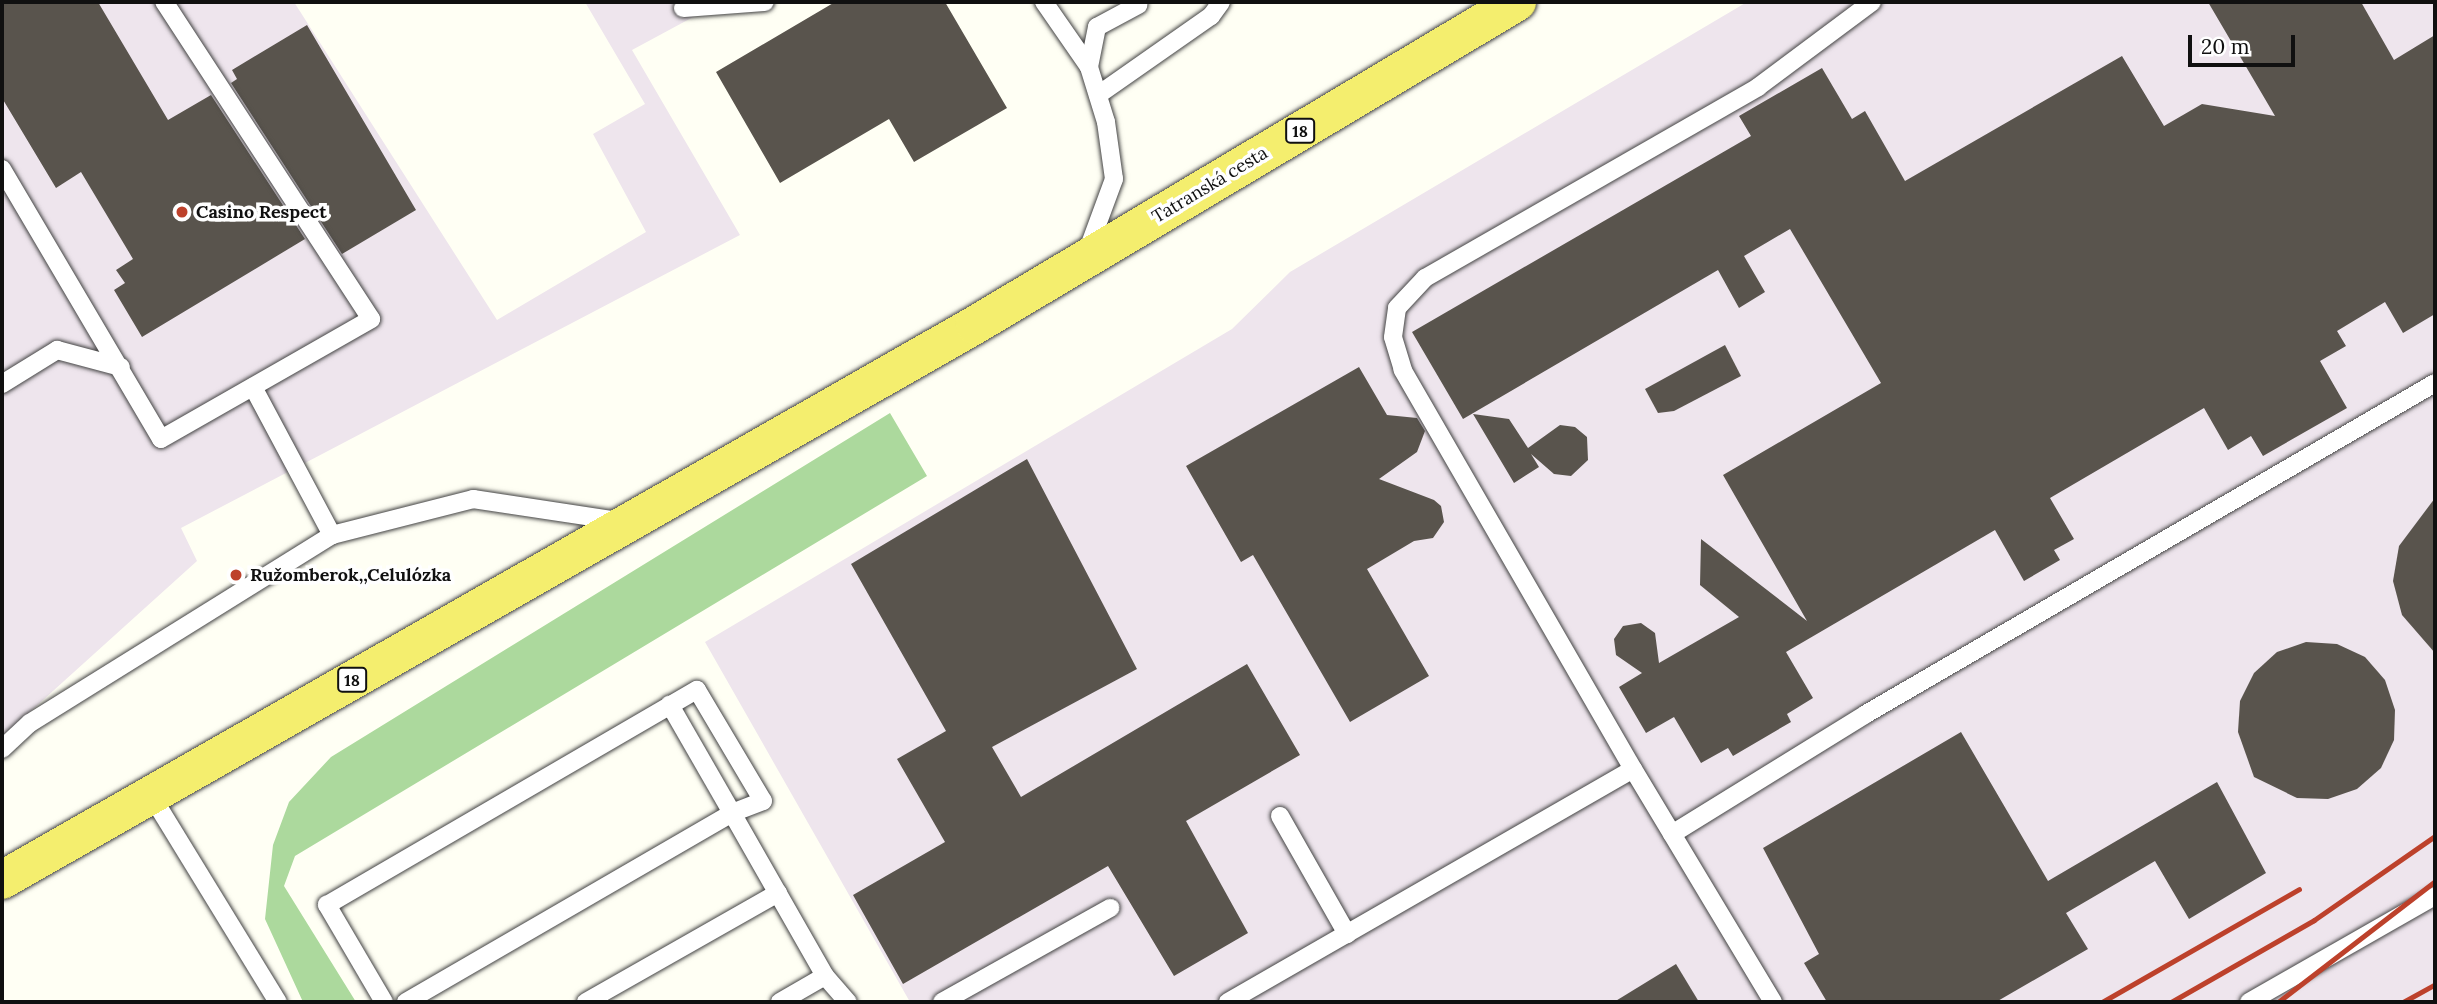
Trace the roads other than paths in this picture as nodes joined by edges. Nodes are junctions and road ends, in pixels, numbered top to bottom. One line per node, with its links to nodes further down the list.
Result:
1 (163, 2): 16 (lane)
2 (765, 2): 8 (lane)
3 (1044, 2): 9 (lane)
4 (1221, 2): 10 (lane)
5 (1517, 2): 12 (main road, Tatranská cesta / 18)
6 (1872, 2): 21 (lane)
7 (1138, 5): 9 (lane)
8 (683, 8)
9 (1089, 67): 10 (lane)
10 (1098, 95): 12 (lane)
11 (2, 169): 13 (lane)
12 (1084, 260): 17 (main road, Tatranská cesta / 18)
13 (121, 367): 15 (lane); 16 (lane)
14 (2435, 383): 25 (lane)
15 (2, 384)
16 (253, 387): 18 (lane)
17 (626, 522): 18 (lane); 22 (main road, 18)
18 (332, 535): 20 (lane)
19 (670, 705): 23 (lane); 23 (lane); 33 (lane)
20 (2, 749)
21 (1633, 769): 25 (lane); 30 (lane)
22 (151, 795): 26 (main road, 18); 32 (lane)
23 (732, 813): 27 (lane); 34 (lane)
24 (1280, 816): 30 (lane)
25 (1672, 834): 40 (lane)
26 (2, 880)
27 (778, 893): 31 (lane); 35 (lane)
28 (2435, 896): 41 (lane)
29 (1110, 908): 38 (lane)
30 (1347, 934): 39 (lane)
31 (825, 976): 36 (lane); 37 (lane)
32 (278, 1002)
33 (384, 1002)
34 (405, 1002)
35 (586, 1002)
36 (780, 1002)
37 (848, 1002)
38 (942, 1002)
39 (1227, 1002)
40 (1773, 1002)
41 (2249, 1002)

